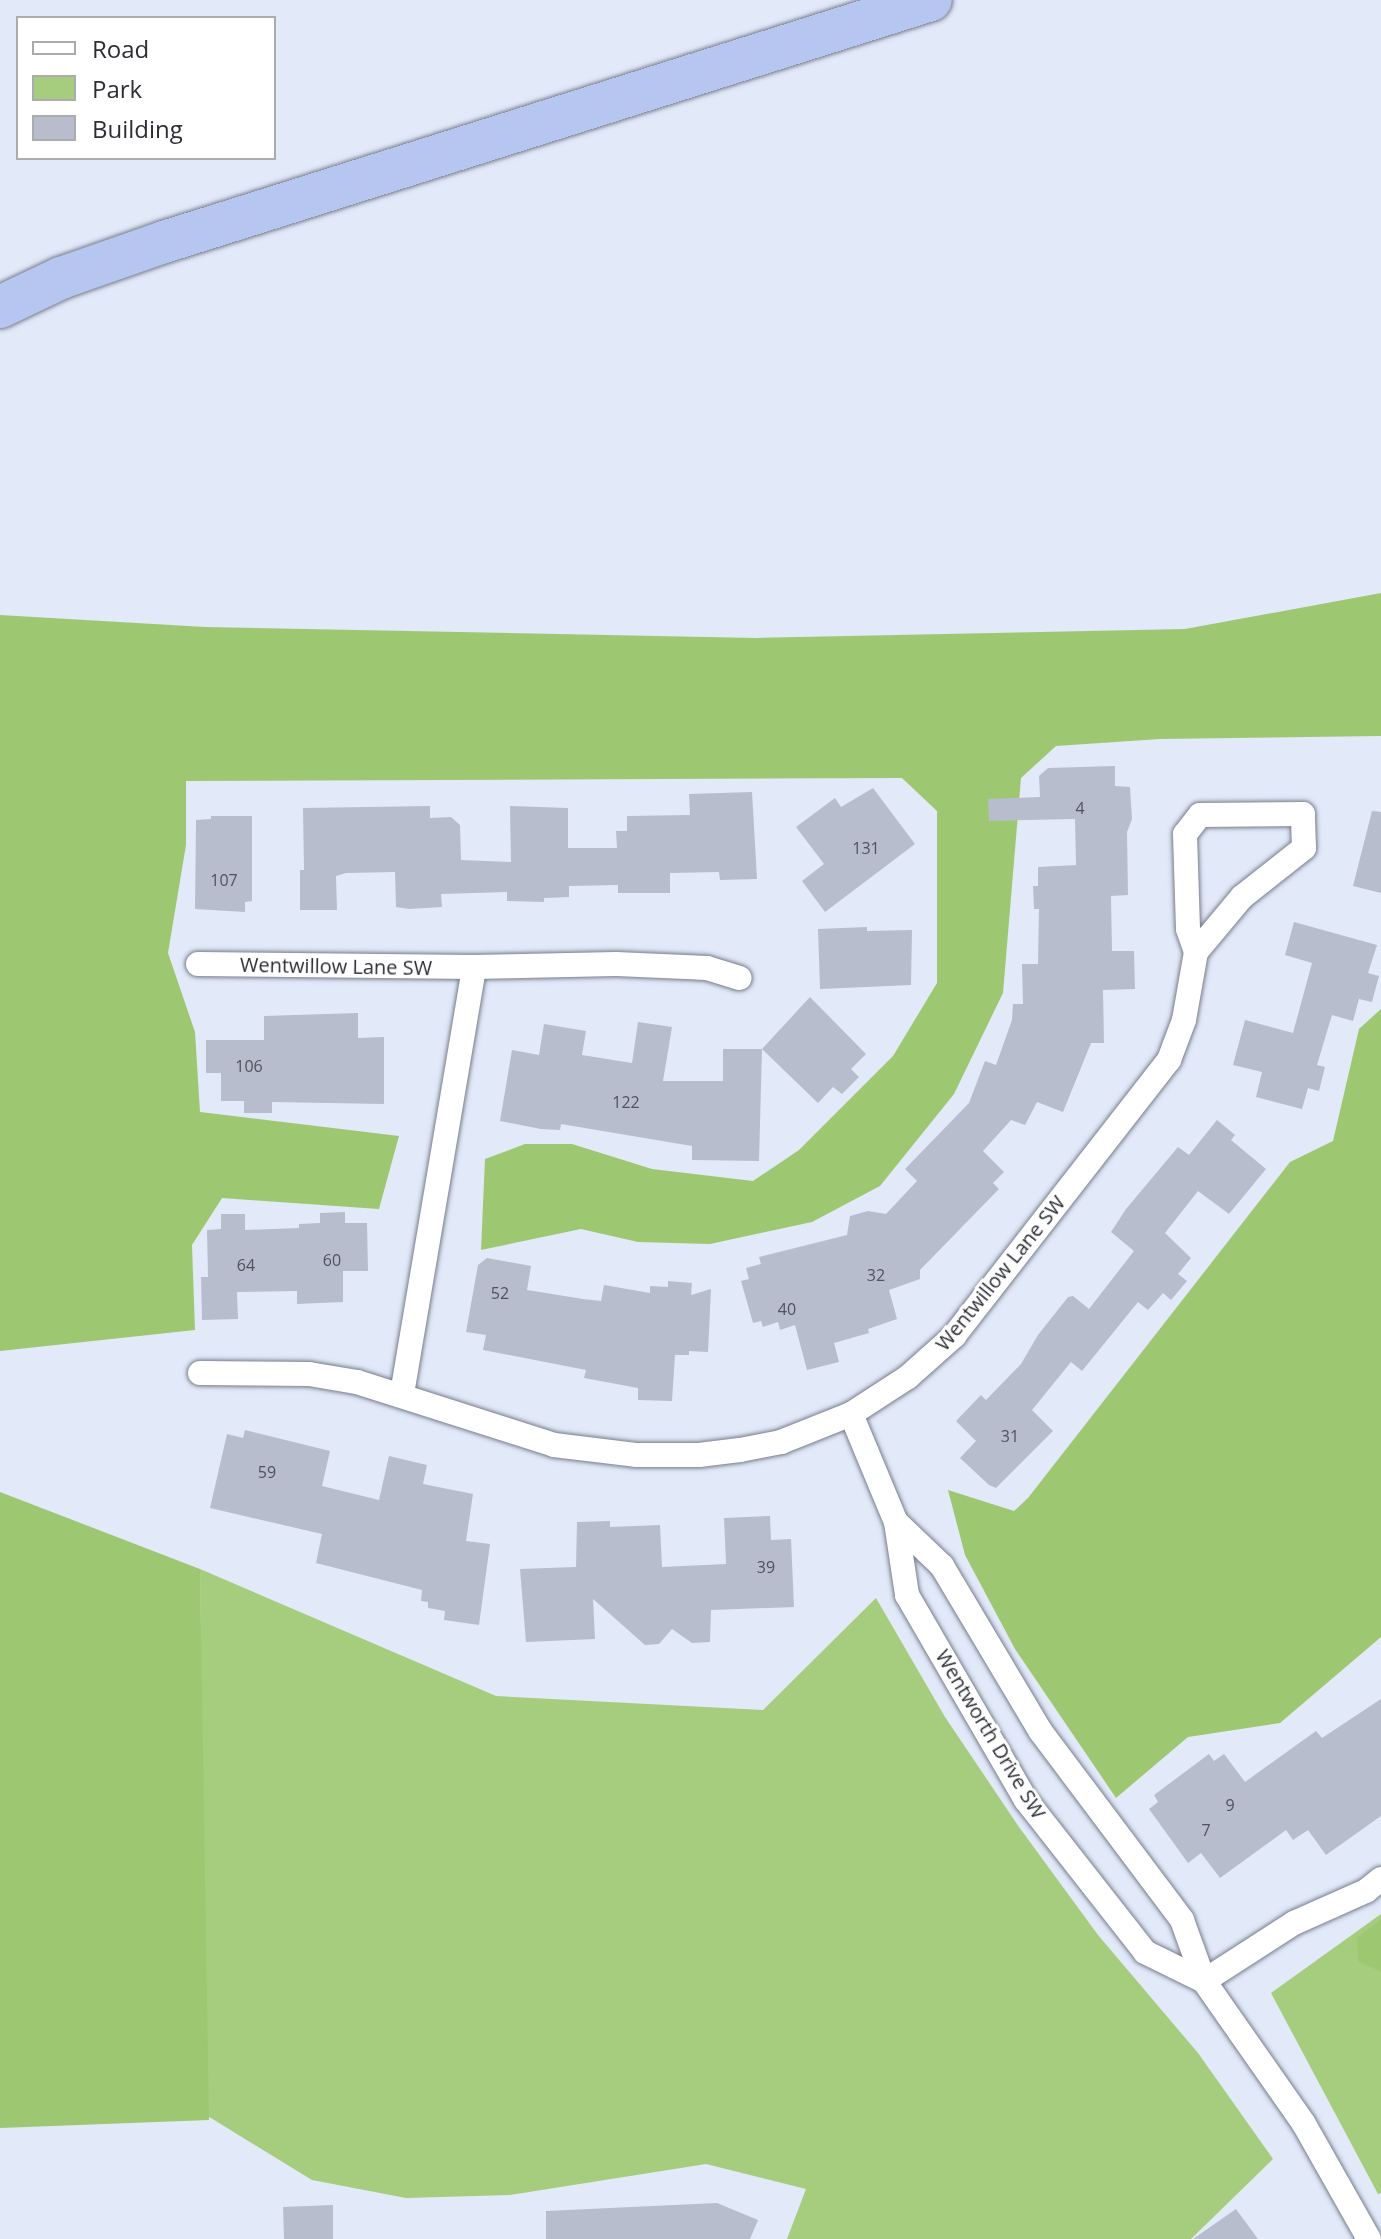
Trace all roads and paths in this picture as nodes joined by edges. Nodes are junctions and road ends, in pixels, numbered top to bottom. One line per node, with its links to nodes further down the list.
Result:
1 (931, 0): 2 (highway)
2 (0, 307)
3 (1196, 952): 3 (street, Wentwillow Lane SW); 9 (street, Wentwillow Lane SW)
4 (198, 964): 5 (street, Wentwillow Lane SW)
5 (474, 967): 6 (street, Wentwillow Lane SW); 8 (street)
6 (739, 978)
7 (200, 1373): 8 (street, Wentwillow Lane SW)
8 (402, 1394): 9 (street, Wentwillow Lane SW)
9 (851, 1414): 10 (street, Wentworth Drive SW)
10 (896, 1522): 12 (street, Wentworth Drive SW); 12 (street, Wentworth Drive SW)
11 (1381, 1879): 12 (street)
12 (1204, 1981): 13 (street, Wentworth Drive SW)
13 (1369, 2239)

